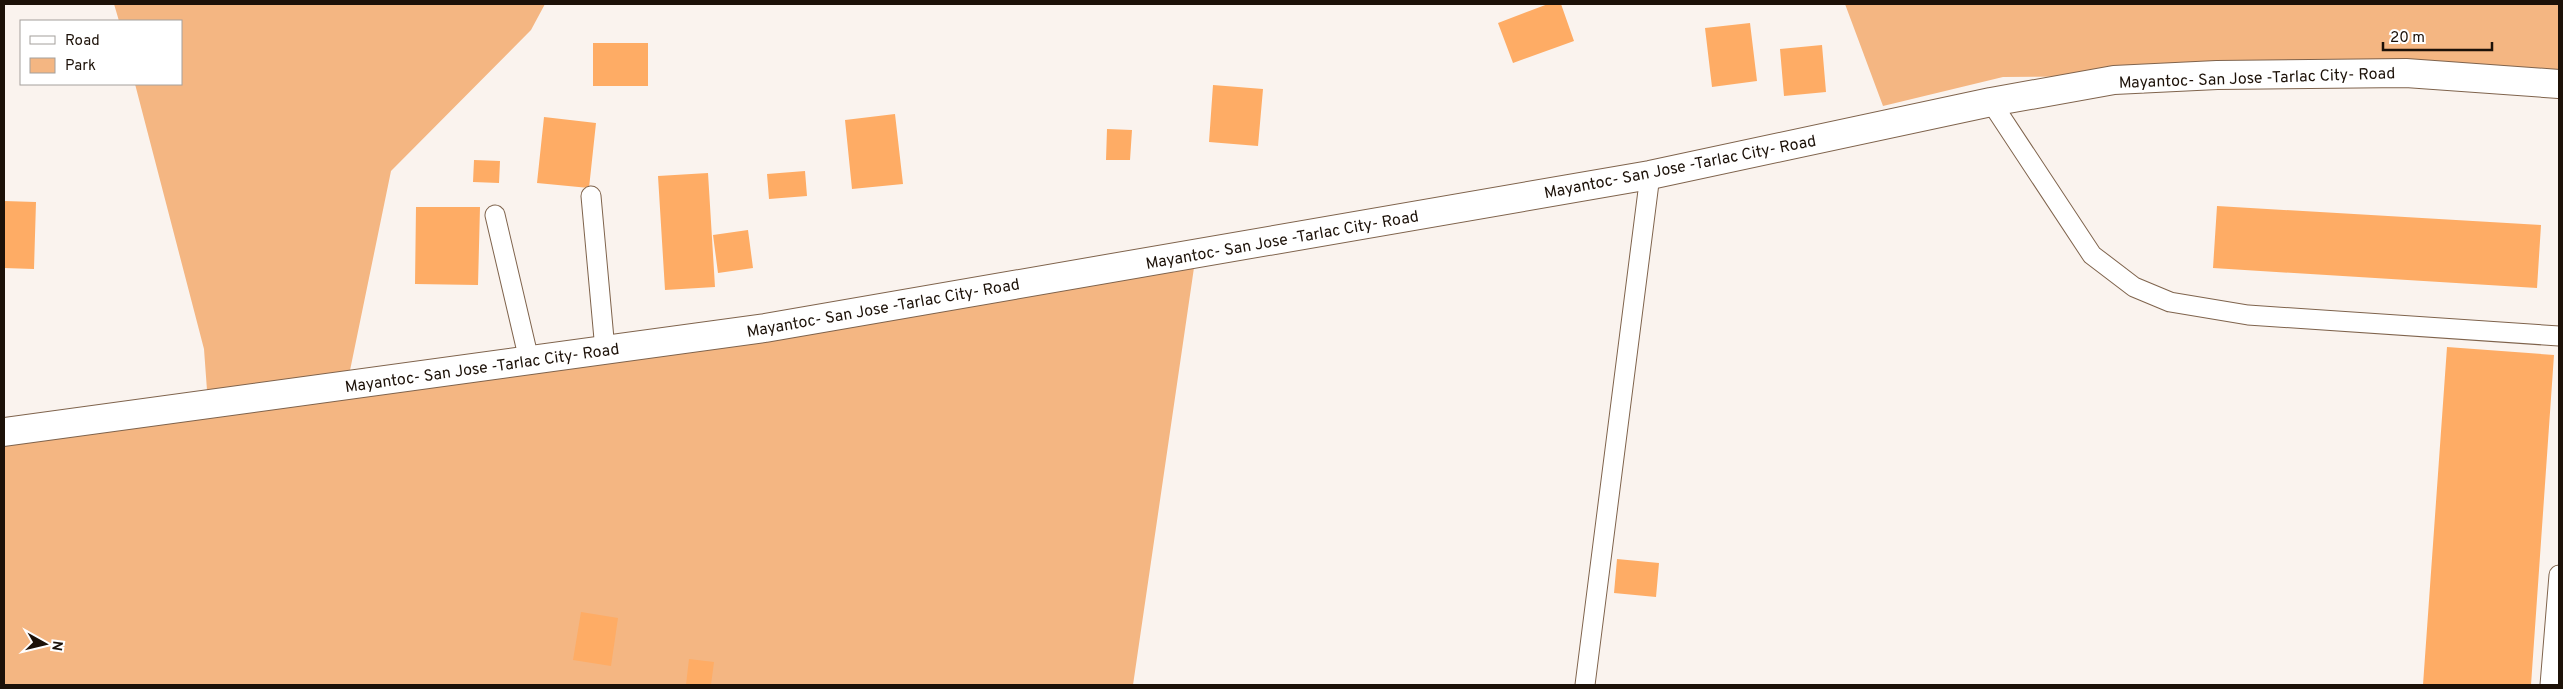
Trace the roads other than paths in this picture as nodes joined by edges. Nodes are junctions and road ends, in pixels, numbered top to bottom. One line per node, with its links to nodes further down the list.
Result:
1 (2559, 84): 2 (main road, Mayantoc- San Jose -Tarlac City- Road)
2 (1991, 102): 3 (main road, Mayantoc- San Jose -Tarlac City- Road); 6 (lane)
3 (1650, 175): 7 (main road, Mayantoc- San Jose -Tarlac City- Road); 11 (lane)
4 (591, 196): 7 (lane)
5 (495, 215): 8 (lane)
6 (2559, 336)
7 (605, 350): 8 (main road, Mayantoc- San Jose -Tarlac City- Road)
8 (529, 360): 9 (main road, Mayantoc- San Jose -Tarlac City- Road)
9 (4, 432)
10 (2559, 575): 12 (lane)
11 (1586, 685)
12 (2550, 685)

